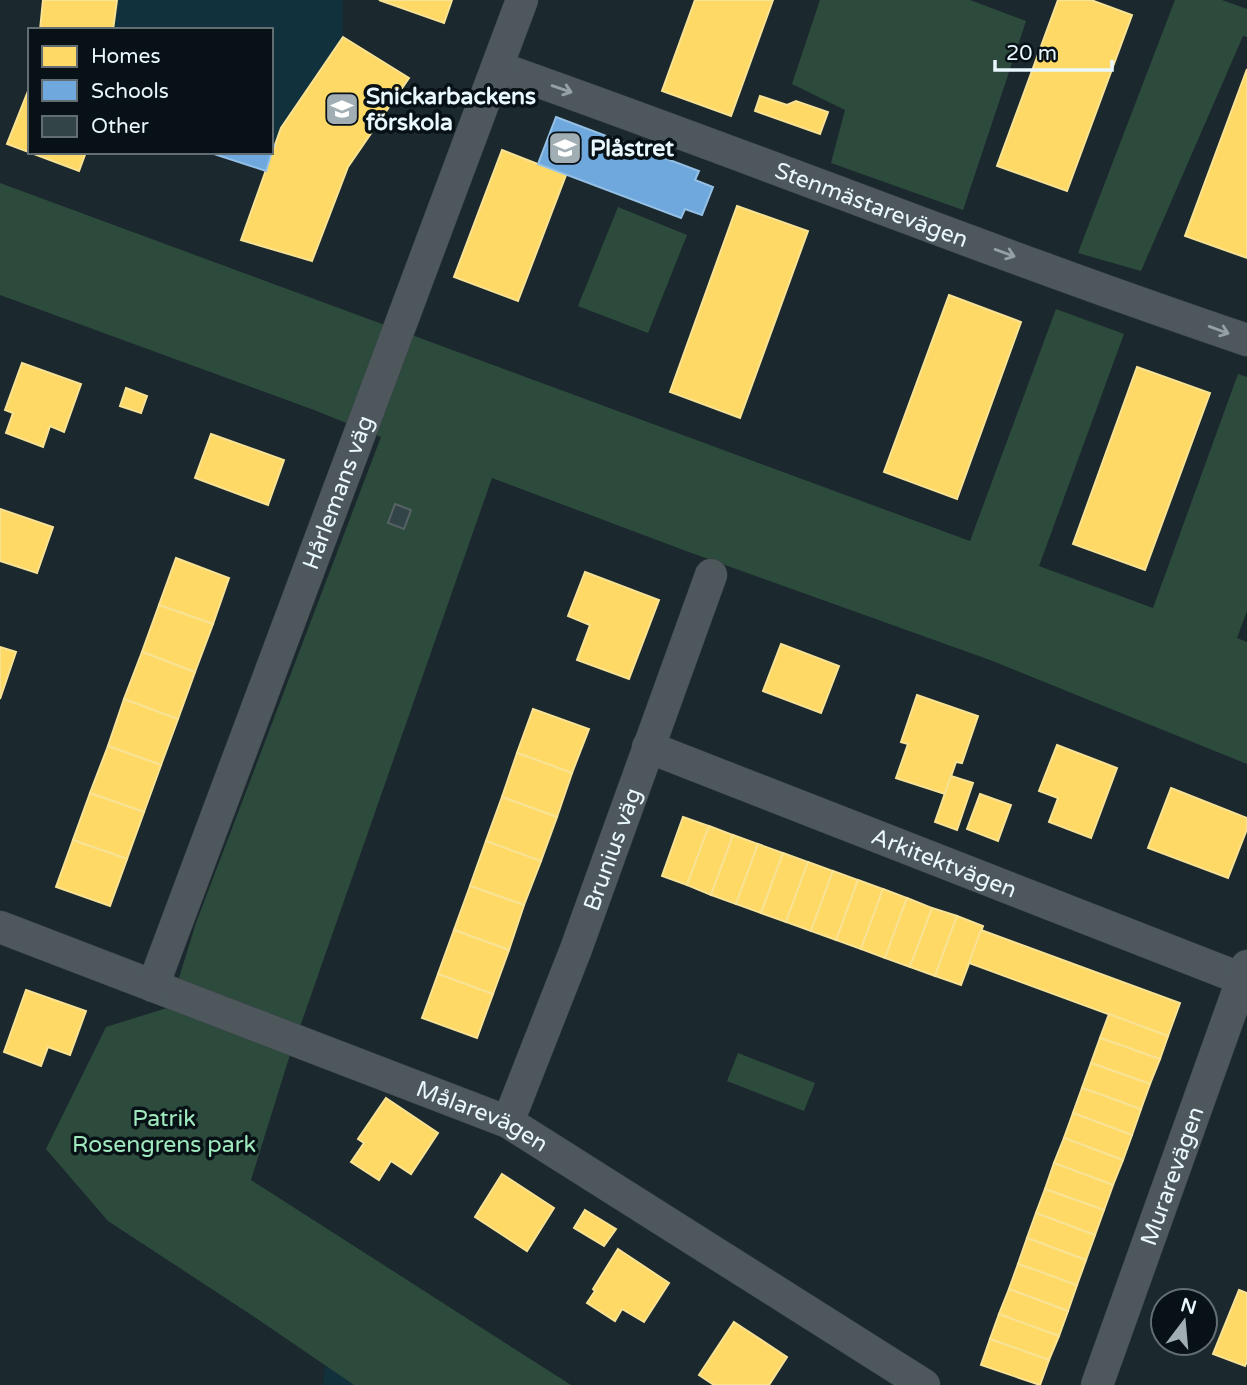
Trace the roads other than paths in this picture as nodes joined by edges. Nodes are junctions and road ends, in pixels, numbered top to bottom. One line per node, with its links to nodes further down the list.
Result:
1 (522, 0): 2 (street, Hårlemans väg)
2 (497, 67): 3 (street, Stenmästarevägen, one-way to 3); 8 (street, Hårlemans väg)
3 (1247, 340)
4 (711, 575): 5 (street, Brunius väg)
5 (648, 747): 7 (street, Arkitektvägen); 9 (street, Brunius väg)
6 (0, 927): 8 (street, Målarevägen)
7 (1244, 972): 11 (street, Murarevägen)
8 (153, 986): 9 (street, Målarevägen)
9 (508, 1122): 10 (street, Målarevägen)
10 (925, 1385)
11 (1097, 1385)

